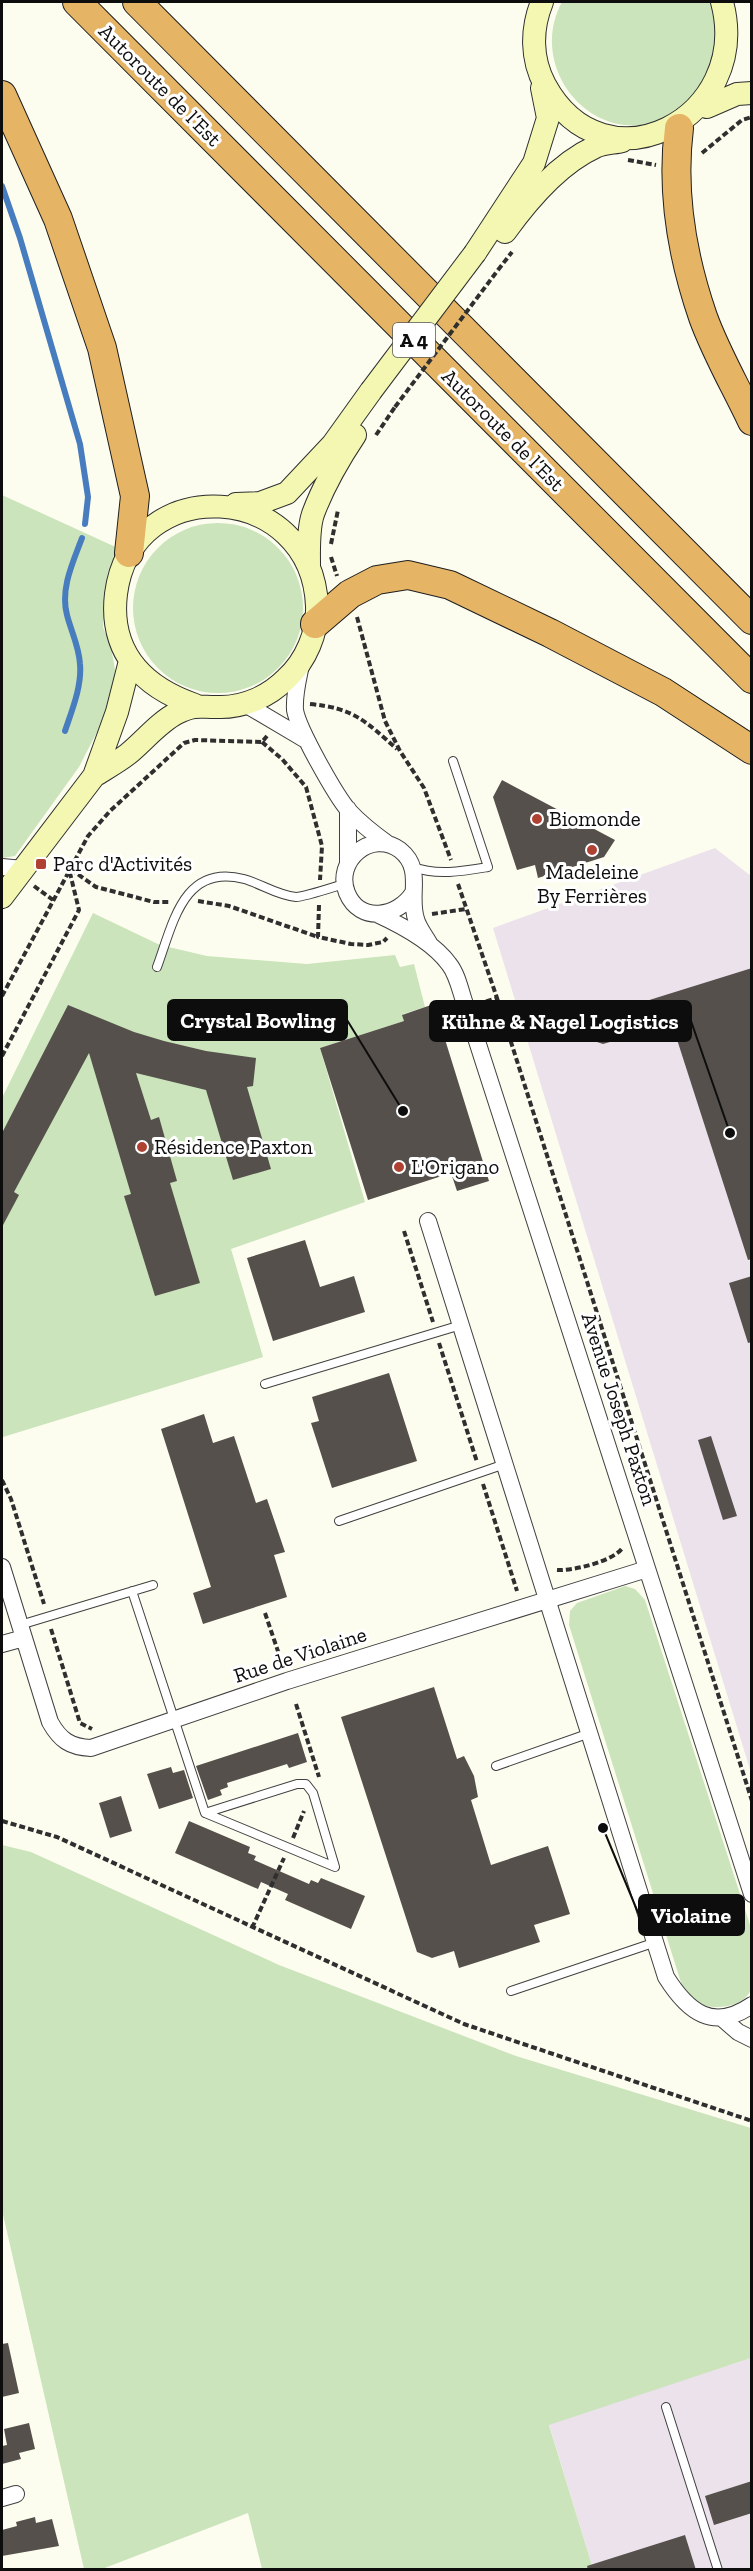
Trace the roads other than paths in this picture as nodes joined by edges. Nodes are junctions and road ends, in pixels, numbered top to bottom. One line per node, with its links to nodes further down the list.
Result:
1 (77, 2): 21 (highway, Autoroute de l’Est / A 4)
2 (137, 2): 17 (highway, Autoroute de l’Est / A 4)
3 (542, 2): 5 (main road)
4 (732, 22): 8 (main road)
5 (539, 74): 10 (main road); 11 (main road)
6 (752, 93): 8 (main road)
7 (2, 95): 15 (highway)
8 (705, 107): 9 (main road)
9 (679, 128): 10 (main road); 13 (highway)
10 (627, 149): 11 (main road)
11 (485, 261): 12 (main road, bridge)
12 (382, 399): 14 (main road); 16 (main road)
13 (752, 421)
14 (225, 505): 15 (main road); 16 (main road)
15 (129, 553): 20 (main road)
16 (309, 567): 18 (main road)
17 (752, 620)
18 (315, 624): 19 (main road); 25 (highway)
19 (302, 660): 22 (main road); 24 (street)
20 (130, 661): 23 (main road); 27 (main road)
21 (752, 679)
22 (245, 704): 23 (main road); 24 (street)
23 (195, 705): 27 (main road)
24 (306, 740): 28 (street)
25 (752, 750)
26 (453, 761): 31 (lane)
27 (94, 776): 32 (main road)
28 (348, 809): 29 (street); 30 (street)
29 (388, 844): 30 (street); 31 (street)
30 (348, 863): 33 (street)
31 (413, 867): 34 (street)
32 (12, 868): 35 (main road)
33 (344, 884): 36 (street); 38 (lane)
34 (413, 892): 36 (street); 37 (street, Avenue Joseph Paxton)
35 (2, 897)
36 (377, 914): 37 (street, Avenue Joseph Paxton)
37 (430, 946): 45 (street, Avenue Joseph Paxton)
38 (157, 967)
39 (428, 1221): 40 (street)
40 (461, 1325): 41 (lane); 42 (street)
41 (265, 1384)
42 (505, 1464): 43 (lane); 48 (street)
43 (339, 1521)
44 (2, 1567): 49 (street)
45 (647, 1569): 48 (street, Rue de Violaine); 55 (street, Avenue Joseph Paxton)
46 (153, 1584): 47 (lane)
47 (132, 1592): 49 (lane); 51 (lane)
48 (549, 1600): 51 (street, Rue de Violaine); 52 (street)
49 (22, 1631): 50 (street); 51 (street, Rue de Violaine)
50 (2, 1644)
51 (174, 1720): 54 (lane)
52 (590, 1733): 53 (lane); 57 (street)
53 (496, 1766)
54 (205, 1813): 54 (lane)
55 (746, 1858): 56 (street, Avenue Joseph Paxton)
56 (752, 1894)
57 (656, 1942): 58 (lane); 60 (street)
58 (511, 1991)
59 (752, 2005): 60 (street)
60 (723, 2019): 61 (street)
61 (752, 2039)
62 (666, 2407): 63 (lane)
63 (718, 2570)

